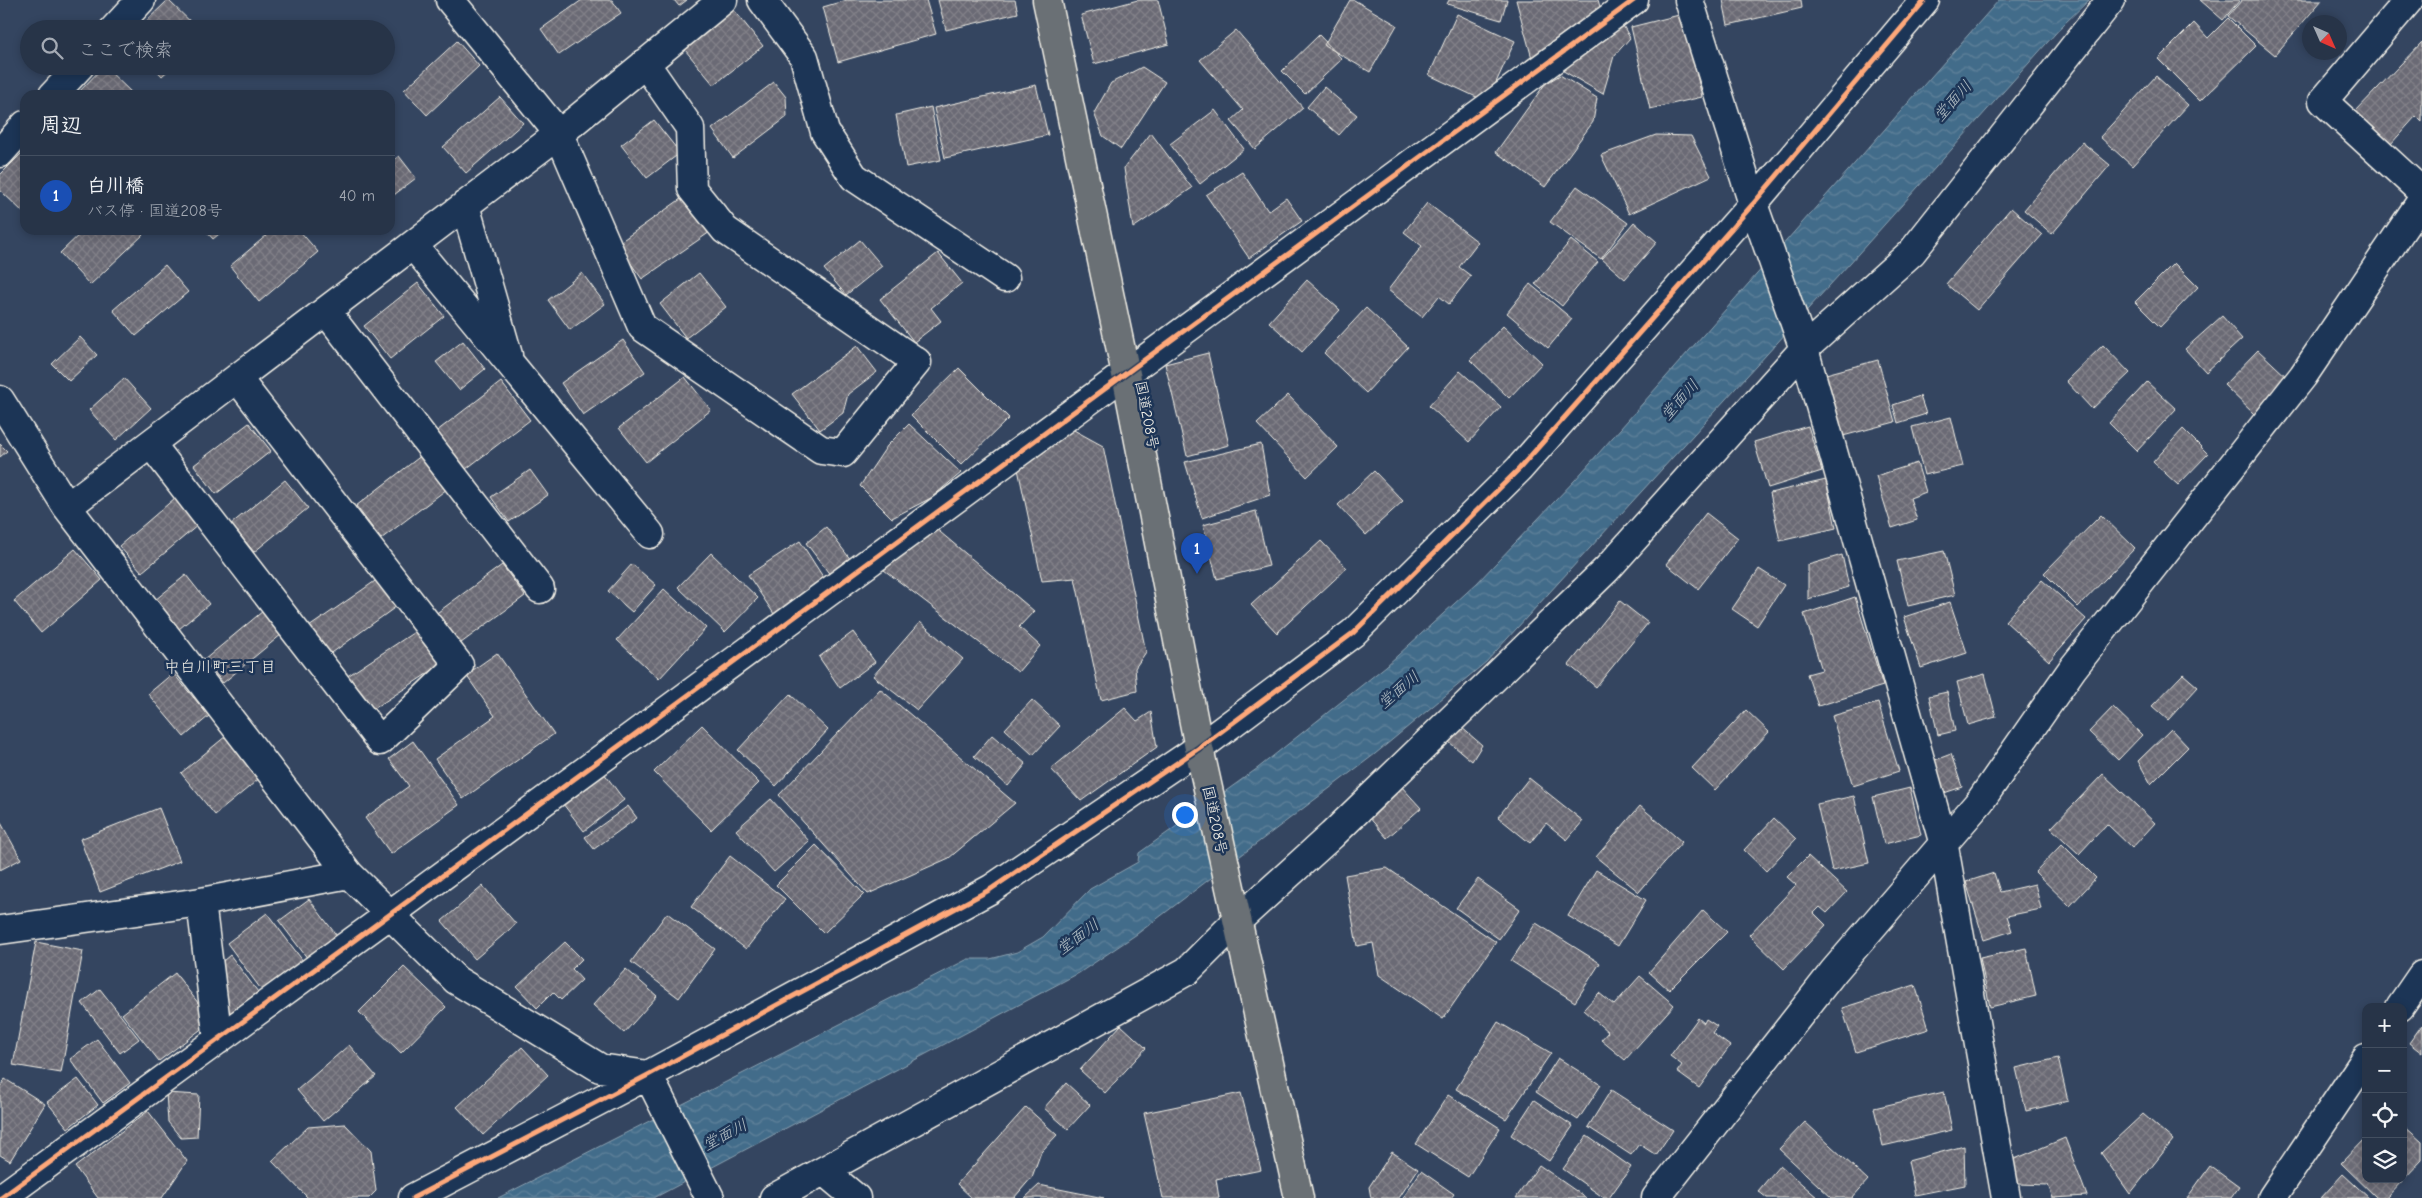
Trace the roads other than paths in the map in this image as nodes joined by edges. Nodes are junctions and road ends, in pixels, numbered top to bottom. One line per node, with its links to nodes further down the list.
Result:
1 (141, 0): 11 (street)
2 (450, 0): 16 (street)
3 (723, 0): 12 (street)
4 (762, 0): 23 (street)
5 (1047, 0): 27 (highway, 国道208号)
6 (1634, 0): 27 (street)
7 (1689, 0): 20 (street)
8 (1925, 0): 20 (street)
9 (2111, 0): 25 (street)
10 (2409, 0): 18 (street)
11 (122, 20)
12 (646, 63): 16 (street); 16 (street)
13 (72, 75): 14 (street)
14 (58, 90)
15 (20, 131): 17 (street)
16 (559, 134): 21 (street)
17 (0, 152)
18 (2422, 192)
19 (2422, 200): 35 (street)
20 (1753, 204): 25 (street); 34 (street)
21 (465, 205): 22 (street); 26 (street)
22 (413, 245): 24 (street); 26 (street)
23 (1005, 278)
24 (326, 311): 28 (street); 33 (street)
25 (1804, 350): 35 (street); 39 (street)
26 (512, 366): 32 (street)
27 (1126, 374): 34 (highway, 国道208号); 38 (street)
28 (237, 378): 30 (street); 30 (street)
29 (0, 400): 31 (street)
30 (151, 444): 31 (street)
31 (67, 507): 36 (street)
32 (650, 534)
33 (540, 589)
34 (1199, 748): 39 (highway, 国道208号); 45 (street)
35 (1943, 841): 53 (street); 54 (street)
36 (349, 874): 37 (street); 38 (street)
37 (201, 902): 40 (street); 43 (street)
38 (389, 916): 43 (street); 45 (street)
39 (1237, 921): 46 (street); 52 (highway, 国道208号)
40 (0, 930)
41 (2422, 975): 42 (street)
42 (2403, 1003)
43 (218, 1040): 47 (street)
44 (2362, 1064): 55 (street)
45 (648, 1075): 48 (street); 49 (street)
46 (825, 1172): 50 (street); 51 (street)
47 (1, 1198)
48 (414, 1198)
49 (710, 1198)
50 (774, 1198)
51 (856, 1198)
52 (1299, 1198)
53 (1656, 1198)
54 (2006, 1198)
55 (2272, 1198)

